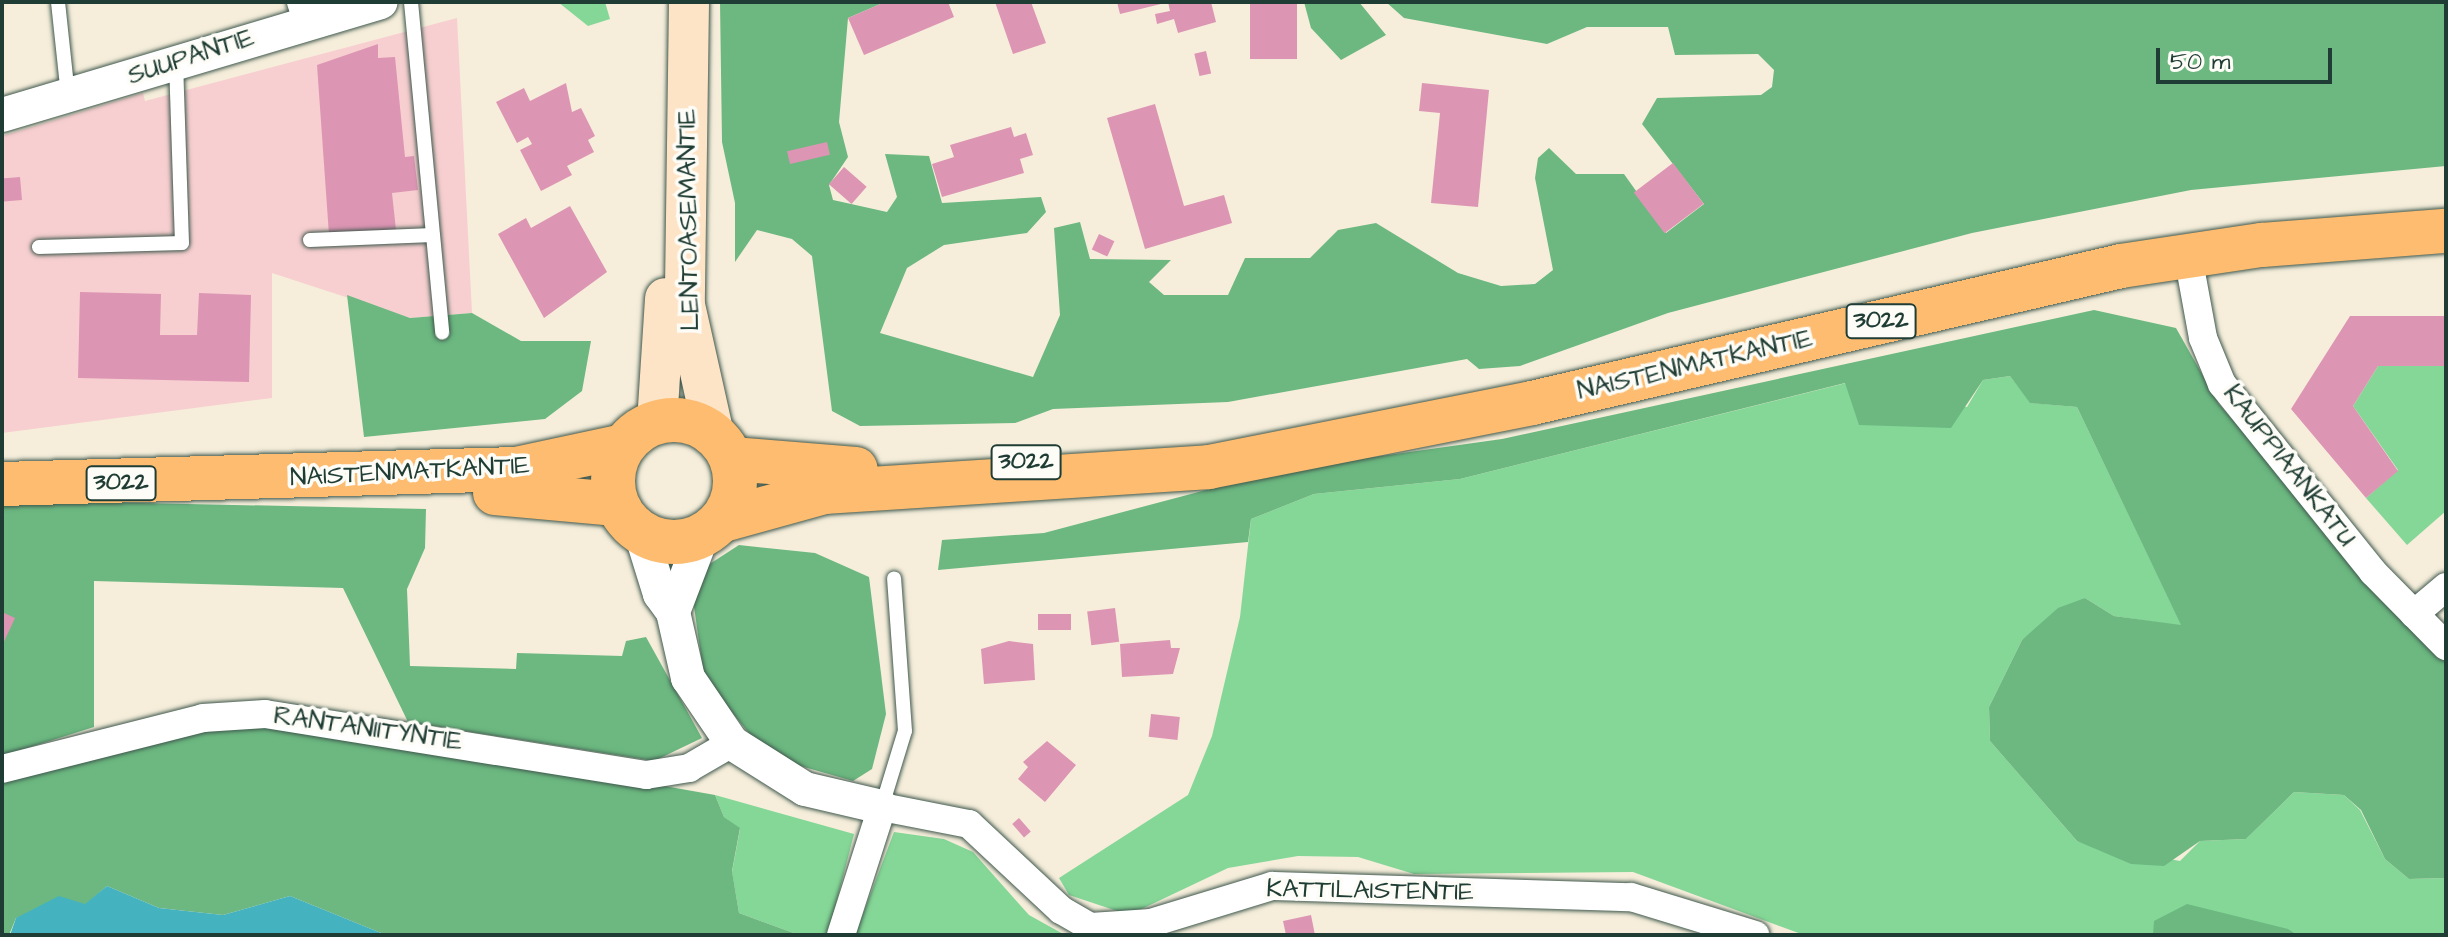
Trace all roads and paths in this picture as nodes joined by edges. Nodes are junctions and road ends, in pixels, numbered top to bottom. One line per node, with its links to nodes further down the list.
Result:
1 (58, 2): 8 (lane)
2 (381, 2): 6 (street, SUUPANTIE)
3 (411, 2): 11 (lane)
4 (664, 2): 16 (main road, LENTOASEMANTIE)
5 (689, 2): 18 (main road, LENTOASEMANTIE)
6 (304, 12): 7 (street, SUUPANTIE)
7 (176, 62): 8 (street, SUUPANTIE); 13 (lane)
8 (68, 96): 9 (street, SUUPANTIE)
9 (2, 115)
10 (2446, 231): 14 (main road, NAISTENMATKANTIE / 3022)
11 (433, 235): 12 (lane); 15 (lane)
12 (310, 240)
13 (39, 247)
14 (2188, 256): 17 (main road, NAISTENMATKANTIE / 3022); 26 (street, KAUPPIAANKATU)
15 (442, 333)
16 (640, 435): 18 (main road, 3022); 19 (main road, NAISTENMATKANTIE / 3022); 21 (main road)
17 (1321, 441): 18 (main road, NAISTENMATKANTIE / 3022); 22 (main road, NAISTENMATKANTIE / 3022)
18 (723, 447): 22 (main road)
19 (241, 483): 20 (main road, NAISTENMATKANTIE / 3022); 21 (main road, NAISTENMATKANTIE / 3022)
20 (2, 484)
21 (629, 519): 22 (main road, 3022); 25 (street)
22 (712, 528): 25 (street)
23 (894, 578): 30 (lane)
24 (2446, 587): 26 (street)
25 (673, 612): 28 (street)
26 (2414, 614): 27 (street, KAUPPIAANKATU)
27 (2446, 646)
28 (732, 743): 29 (street, RANTANIITYNTIE); 30 (street)
29 (2, 769)
30 (882, 807): 31 (street); 32 (street, KATTILAISTENTIE)
31 (841, 935)
32 (1755, 935)

